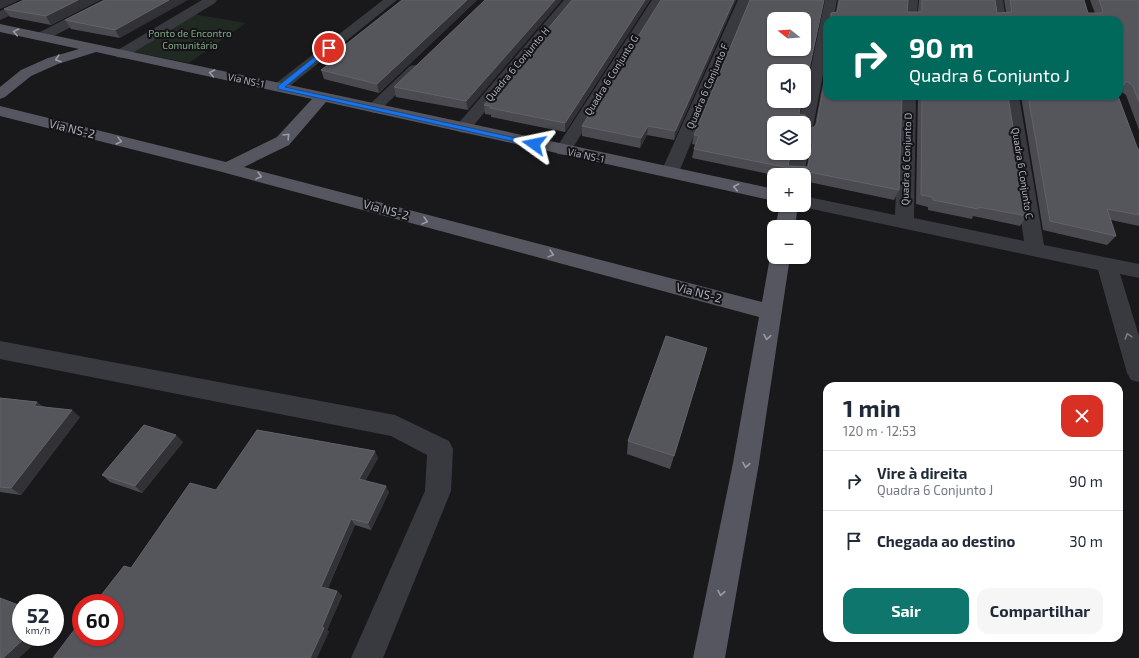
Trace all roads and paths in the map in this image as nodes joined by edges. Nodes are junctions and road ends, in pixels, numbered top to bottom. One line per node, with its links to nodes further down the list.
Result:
1 (34, 0): 11 (street)
2 (113, 0): 16 (street)
3 (211, 0): 19 (street)
4 (391, 0): 21 (street)
5 (571, 0): 29 (street, Quadra 6 Conjunto H)
6 (658, 0): 30 (street, Quadra 6 Conjunto G)
7 (744, 0): 32 (street, Quadra 6 Conjunto F)
8 (831, 0): 12 (street)
9 (912, 0): 13 (street)
10 (997, 0): 14 (street)
11 (0, 16)
12 (828, 16)
13 (911, 16)
14 (999, 16)
15 (0, 28): 16 (main road, Via NS-1, one-way to 15)
16 (41, 37): 18 (main road, Via NS-1)
17 (823, 39): 28 (street)
18 (96, 48): 19 (main road, Via NS-1); 22 (main road, one-way to 22)
19 (121, 54): 21 (main road, Via NS-1, one-way to 19)
20 (425, 60): 26 (street)
21 (280, 87): 23 (main road, Via NS-1)
22 (0, 94)
23 (322, 97): 26 (main road, Via NS-1); 31 (main road, one-way to 23)
24 (908, 100): 35 (street, Quadra 6 Conjunto D)
25 (1013, 100): 36 (street, Quadra 6 Conjunto C)
26 (374, 108): 29 (main road, Via NS-1)
27 (0, 111): 31 (main road, Via NS-2, one-way to 31)
28 (807, 116)
29 (463, 128): 30 (main road, Via NS-1)
30 (563, 150): 32 (main road, Via NS-1)
31 (228, 168): 40 (main road, Via NS-2, one-way to 40)
32 (670, 172): 33 (main road, Via NS-1, one-way to 32)
33 (767, 193)
34 (811, 203): 35 (street)
35 (904, 222): 36 (street)
36 (1035, 250): 38 (street)
37 (779, 264): 40 (main road)
38 (1107, 265): 39 (street); 42 (street, one-way to 38)
39 (1139, 272)
40 (770, 312): 44 (main road, one-way to 44)
41 (0, 350): 43 (street)
42 (1139, 373)
43 (367, 658)
44 (709, 658)

